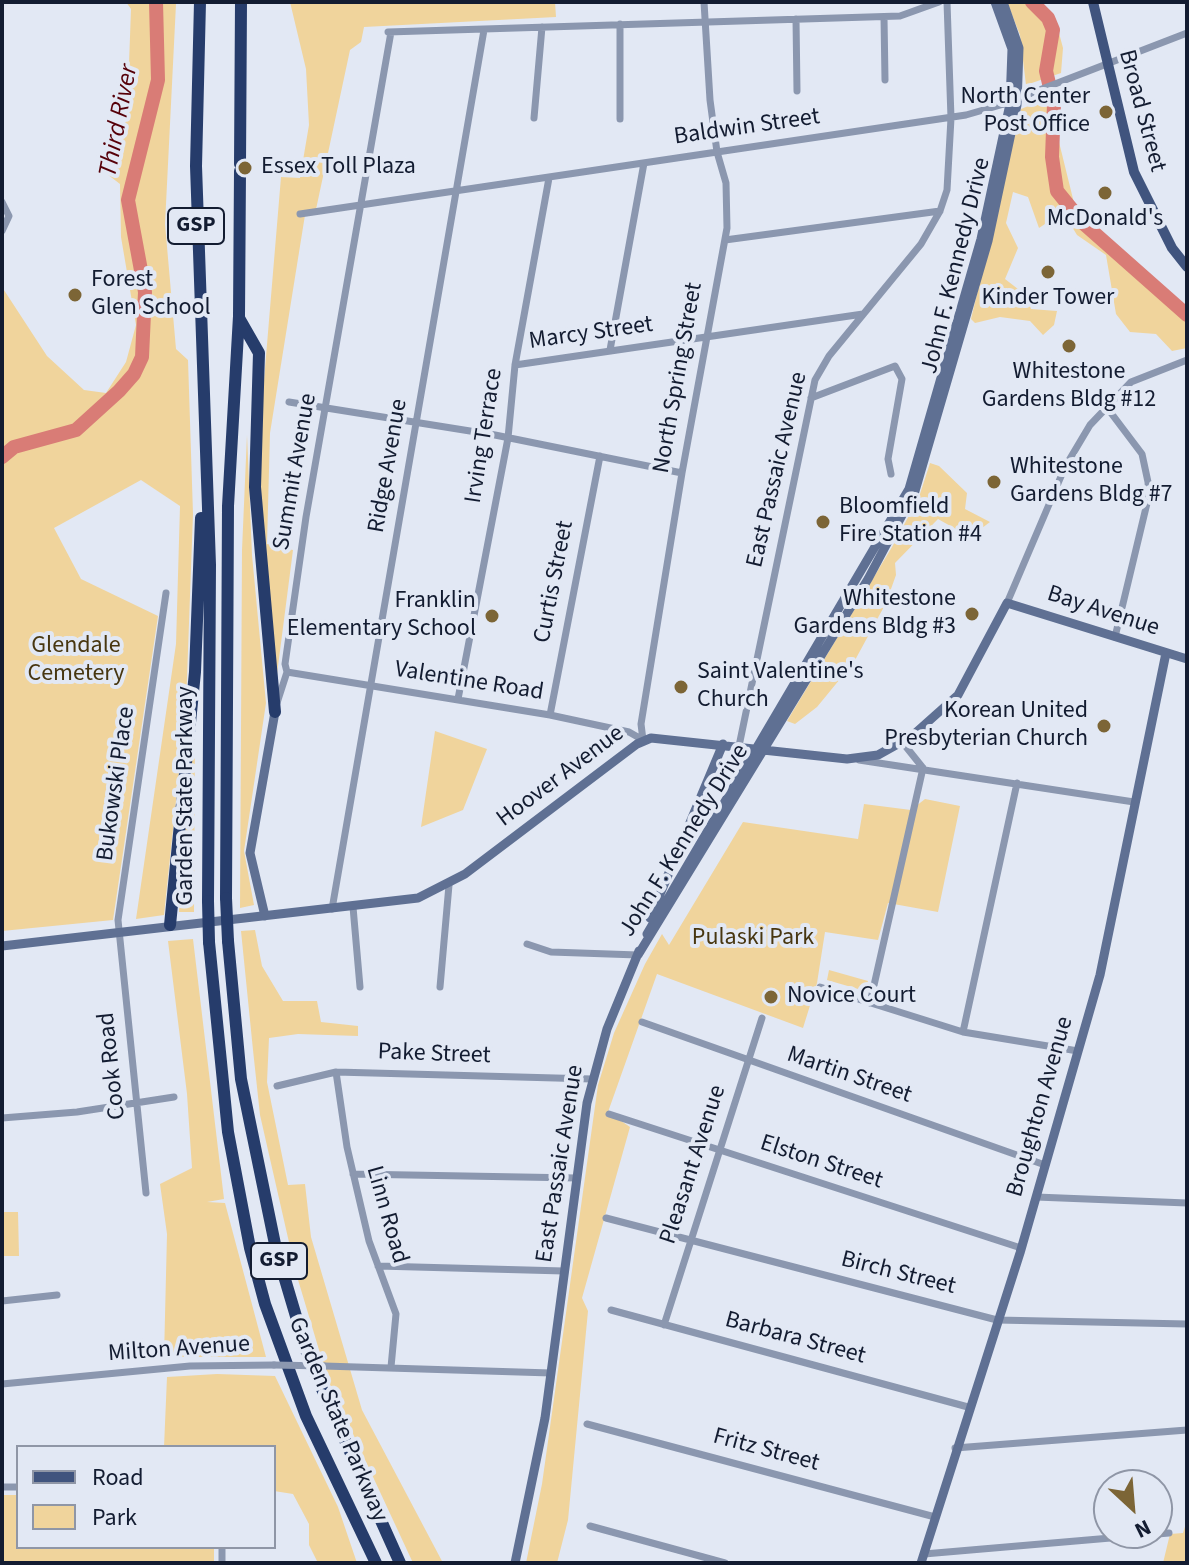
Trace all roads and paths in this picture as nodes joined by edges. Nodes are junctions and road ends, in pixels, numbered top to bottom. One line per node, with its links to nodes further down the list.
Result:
1 (200, 2): 45 (highway, Garden State Parkway / GSP)
2 (241, 2): 34 (highway, Garden State Parkway / GSP)
3 (704, 2): 11 (street, North Spring Street)
4 (939, 2): 9 (street)
5 (947, 2): 20 (street, East Passaic Avenue)
6 (995, 2): 63 (street, John F. Kennedy Drive)
7 (1003, 2): 63 (street, John F. Kennedy Drive)
8 (1093, 2): 16 (main road, Broad Street)
9 (884, 17): 10 (street); 17 (street)
10 (796, 19): 11 (street); 18 (street)
11 (708, 22): 12 (street); 22 (street, North Spring Street)
12 (620, 24): 13 (street); 21 (street)
13 (542, 27): 14 (street); 19 (street)
14 (484, 30): 25 (street, Ridge Avenue); 27 (street, Summit Avenue)
15 (1187, 33): 16 (street, Baldwin Street)
16 (1107, 64): 20 (street, Baldwin Street, bridge); 32 (main road, Broad Street)
17 (885, 80)
18 (797, 91)
19 (534, 118)
20 (951, 118): 22 (street, Baldwin Street); 28 (street, East Passaic Avenue)
21 (620, 119)
22 (717, 152): 23 (street, Baldwin Street); 31 (street, North Spring Street)
23 (644, 163): 24 (street, Baldwin Street); 36 (street)
24 (549, 178): 25 (street, Baldwin Street); 38 (street, Irving Terrace)
25 (454, 193): 27 (street, Baldwin Street); 43 (street, Ridge Avenue)
26 (2, 202): 30 (street)
27 (362, 207): 29 (street, Baldwin Street); 42 (street, Summit Avenue)
28 (940, 211): 31 (street); 33 (street, East Passaic Avenue)
29 (300, 214)
30 (2, 231)
31 (725, 240): 35 (street, North Spring Street)
32 (1187, 267)
33 (863, 314): 35 (street, Marcy Street); 39 (street, East Passaic Avenue)
34 (239, 316): 57 (highway); 123 (highway, Garden State Parkway / GSP, bridge)
35 (707, 337): 36 (street, Marcy Street); 47 (street, North Spring Street)
36 (610, 350): 38 (street, Marcy Street)
37 (1187, 360): 41 (street, Hoover Avenue)
38 (515, 365): 44 (street, Irving Terrace)
39 (811, 398): 48 (street); 62 (street, East Passaic Avenue)
40 (289, 402): 42 (street)
41 (1105, 405): 50 (street, Hoover Avenue); 51 (street)
42 (327, 408): 43 (street); 54 (street, Summit Avenue)
43 (416, 424): 44 (street); 55 (street, Ridge Avenue)
44 (508, 438): 46 (street); 56 (street, Irving Terrace)
45 (204, 450): 72 (highway); 122 (highway, Garden State Parkway / GSP, bridge)
46 (600, 456): 47 (street); 58 (street, Curtis Street)
47 (682, 473): 59 (street, North Spring Street)
48 (891, 474)
49 (166, 593): 73 (street, Bukowski Place)
50 (1007, 603): 51 (street, Bay Avenue); 60 (street, Hoover Avenue)
51 (1115, 637): 52 (street, Bay Avenue)
52 (1166, 653): 53 (street, Bay Avenue); 67 (street, Broughton Avenue)
53 (1187, 659)
54 (287, 672): 55 (street, Valentine Road); 57 (street, Summit Avenue)
55 (372, 687): 56 (street, Valentine Road); 70 (street, Ridge Avenue)
56 (458, 699): 58 (street, Valentine Road)
57 (275, 712): 71 (street, Summit Avenue)
58 (550, 715): 59 (street, Valentine Road)
59 (643, 740): 61 (street, Hoover Avenue); 68 (street, Hoover Avenue)
60 (903, 743): 64 (street, Hoover Avenue); 65 (street)
61 (723, 744): 62 (street, Hoover Avenue); 76 (street, East Passaic Avenue)
62 (739, 746): 63 (street, Hoover Avenue)
63 (761, 748): 64 (street, Hoover Avenue); 76 (street, John F. Kennedy Drive)
64 (847, 759): 65 (street)
65 (923, 768): 66 (street); 80 (street)
66 (1017, 783): 67 (street); 83 (street)
67 (1134, 802): 84 (street, Broughton Avenue)
68 (449, 885): 69 (street, Hoover Avenue); 78 (street)
69 (353, 907): 70 (street, Hoover Avenue); 77 (street)
70 (332, 909): 71 (street, Hoover Avenue)
71 (265, 916): 72 (street, Hoover Avenue)
72 (170, 925): 73 (street, Hoover Avenue)
73 (120, 934): 75 (street, Hoover Avenue); 90 (street, Cook Road)
74 (527, 944): 76 (street)
75 (2, 946)
76 (638, 955): 87 (street, East Passaic Avenue)
77 (360, 987)
78 (440, 987)
79 (820, 987): 80 (street)
80 (870, 1003): 83 (street)
81 (762, 1018): 85 (street, Pleasant Avenue)
82 (642, 1022): 85 (street, Martin Street)
83 (963, 1032): 84 (street)
84 (1078, 1051): 94 (street, Broughton Avenue)
85 (748, 1062): 93 (street, Pleasant Avenue); 94 (street, Martin Street)
86 (336, 1072): 87 (street, Pake Street); 88 (street, Pake Street); 95 (street, Linn Road)
87 (592, 1079): 96 (street, East Passaic Avenue)
88 (277, 1086)
89 (174, 1097): 90 (street)
90 (137, 1103): 92 (street); 97 (street, Cook Road)
91 (609, 1114): 93 (street, Elston Street)
92 (2, 1118)
93 (720, 1151): 101 (street, Pleasant Avenue); 102 (street, Elston Street)
94 (1045, 1165): 98 (street, Broughton Avenue)
95 (353, 1174): 96 (street); 103 (street, Linn Road)
96 (577, 1178): 104 (street, East Passaic Avenue)
97 (146, 1193)
98 (1036, 1197): 99 (street); 102 (street, Broughton Avenue)
99 (1187, 1203)
100 (606, 1218): 101 (street, Birch Street)
101 (691, 1241): 108 (street, Birch Street); 110 (street, Pleasant Avenue)
102 (1021, 1248): 108 (street, Broughton Avenue)
103 (378, 1266): 104 (street); 111 (street, Linn Road)
104 (564, 1271): 112 (street, East Passaic Avenue)
105 (57, 1295): 106 (street)
106 (2, 1301)
107 (611, 1310): 110 (street, Barbara Street)
108 (997, 1320): 109 (street, Birch Street); 114 (street, Broughton Avenue)
109 (1187, 1324)
110 (664, 1325): 114 (street, Barbara Street)
111 (391, 1367): 112 (street, Milton Avenue); 113 (street, Milton Avenue, bridge)
112 (551, 1373): 124 (street, East Passaic Avenue)
113 (2, 1384)
114 (968, 1407): 117 (street, Broughton Avenue)
115 (587, 1424): 118 (street, Fritz Street)
116 (1187, 1430): 117 (street)
117 (955, 1448): 118 (street, Broughton Avenue)
118 (935, 1517): 121 (street, Broughton Avenue)
119 (590, 1526): 125 (street)
120 (1093, 1541): 121 (street)
121 (923, 1558)
122 (376, 1563)
123 (400, 1563)
124 (515, 1563)
125 (725, 1563)

